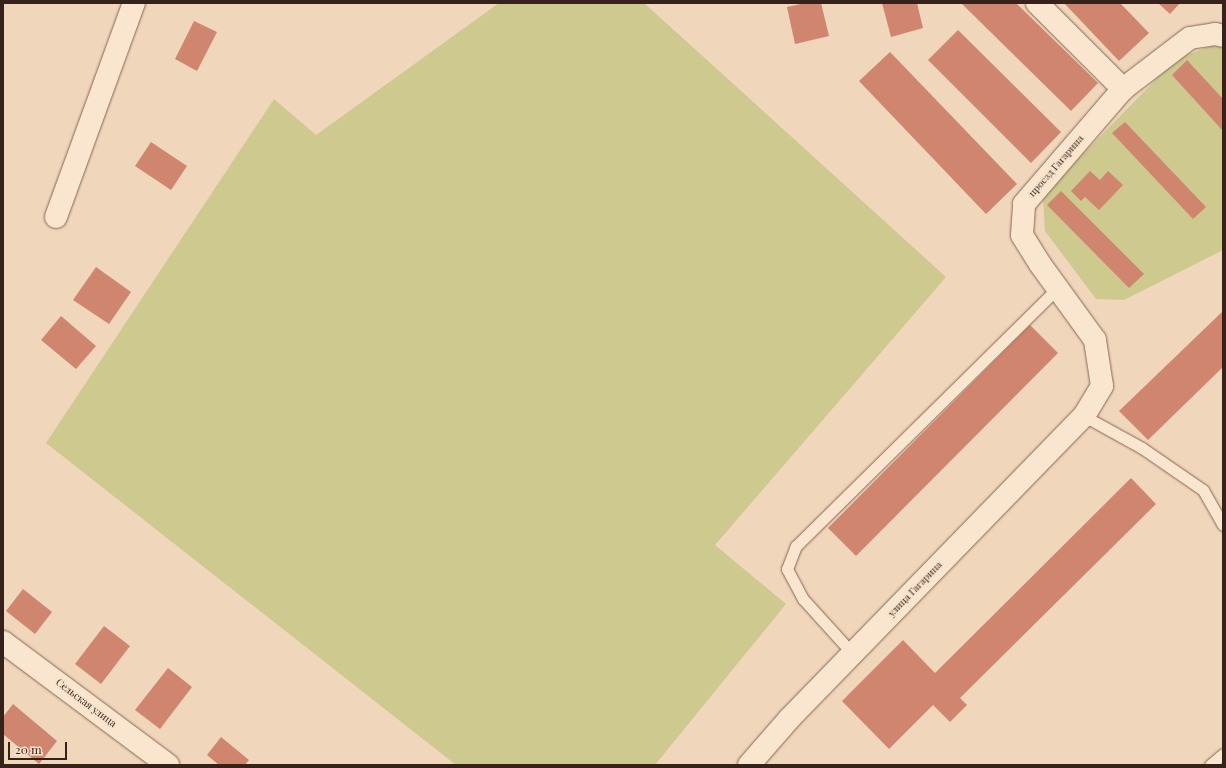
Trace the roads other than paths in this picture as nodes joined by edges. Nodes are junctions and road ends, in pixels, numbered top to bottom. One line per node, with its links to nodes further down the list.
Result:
1 (134, 3): 5 (street)
2 (1037, 3): 4 (street)
3 (1223, 36): 4 (street, проезд Гагарина)
4 (1123, 88): 6 (street, проезд Гагарина)
5 (56, 217)
6 (1058, 288): 7 (street, проезд Гагарина); 10 (lane)
7 (1084, 416): 8 (lane); 10 (street, улица Гагарина)
8 (1223, 525)
9 (3, 642): 12 (street, Сельская улица)
10 (852, 654): 13 (street, улица Гагарина)
11 (1223, 754): 14 (lane)
12 (168, 765)
13 (749, 765)
14 (1210, 765)

